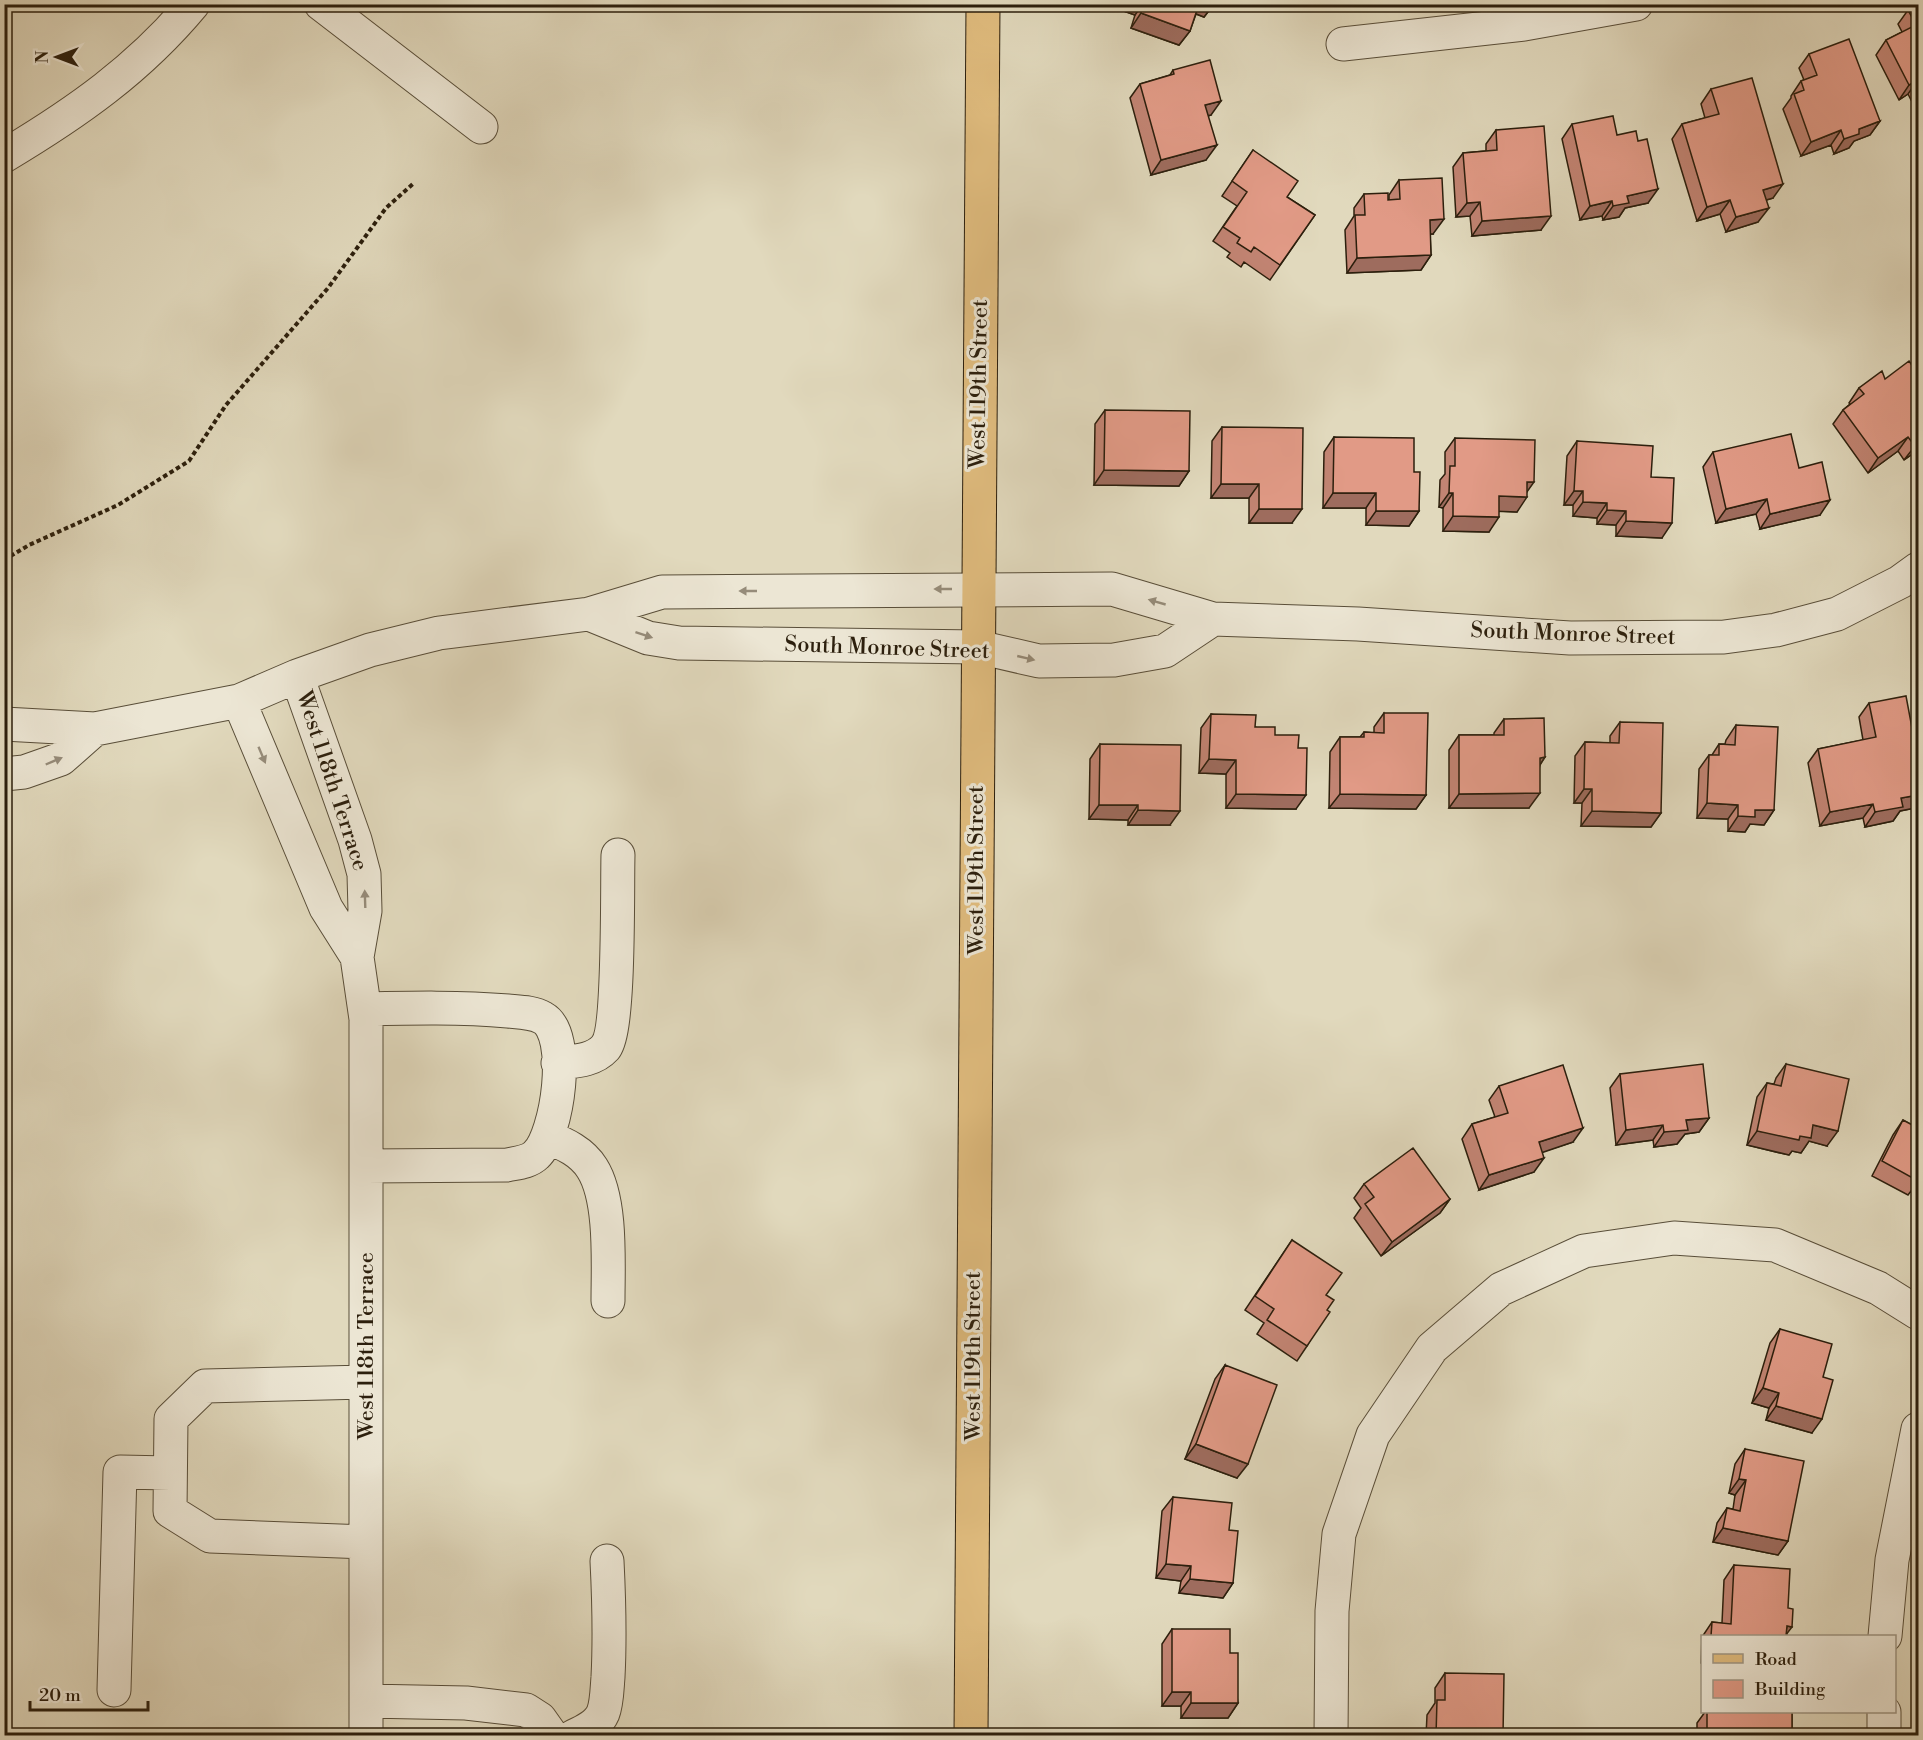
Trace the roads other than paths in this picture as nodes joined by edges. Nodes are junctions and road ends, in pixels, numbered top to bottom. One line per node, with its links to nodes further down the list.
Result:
1 (193, 4): 7 (street)
2 (321, 4): 6 (street)
3 (983, 4): 9 (main road, West 119th Street)
4 (1636, 4): 5 (street)
5 (1343, 44)
6 (481, 127)
7 (4, 156)
8 (1918, 569): 11 (street, South Monroe Street)
9 (978, 589): 10 (street, South Monroe Street, one-way to 10); 11 (street, South Monroe Street, one-way to 9); 12 (main road, West 119th Street)
10 (589, 614): 12 (street, South Monroe Street, one-way to 12); 13 (street, South Monroe Street)
11 (1213, 619): 12 (street, South Monroe Street, one-way to 11)
12 (978, 647): 38 (main road, West 119th Street)
13 (297, 676): 14 (street, South Monroe Street); 19 (street, West 118th Terrace, one-way to 13)
14 (239, 701): 16 (street, South Monroe Street); 19 (street, West 118th Terrace, one-way to 19)
15 (4, 724): 16 (street, South Monroe Street)
16 (95, 729): 17 (street, one-way to 16)
17 (4, 774)
18 (618, 855): 21 (street)
19 (357, 957): 20 (street, West 118th Terrace)
20 (366, 1009): 21 (street); 23 (street, West 118th Terrace)
21 (558, 1063): 22 (street)
22 (547, 1137): 23 (street); 24 (street)
23 (366, 1166): 26 (street, West 118th Terrace)
24 (609, 1301)
25 (1918, 1313): 39 (street)
26 (366, 1382): 28 (street); 29 (street, West 118th Terrace)
27 (1918, 1429): 31 (street)
28 (170, 1473): 29 (street); 32 (street)
29 (366, 1542): 33 (street, West 118th Terrace)
30 (607, 1561): 37 (street)
31 (1885, 1635)
32 (114, 1690)
33 (366, 1701): 35 (street, West 118th Terrace); 36 (street)
34 (1884, 1713): 40 (street)
35 (366, 1736)
36 (552, 1736)
37 (574, 1736)
38 (970, 1736)
39 (1331, 1736)
40 (1884, 1736)

